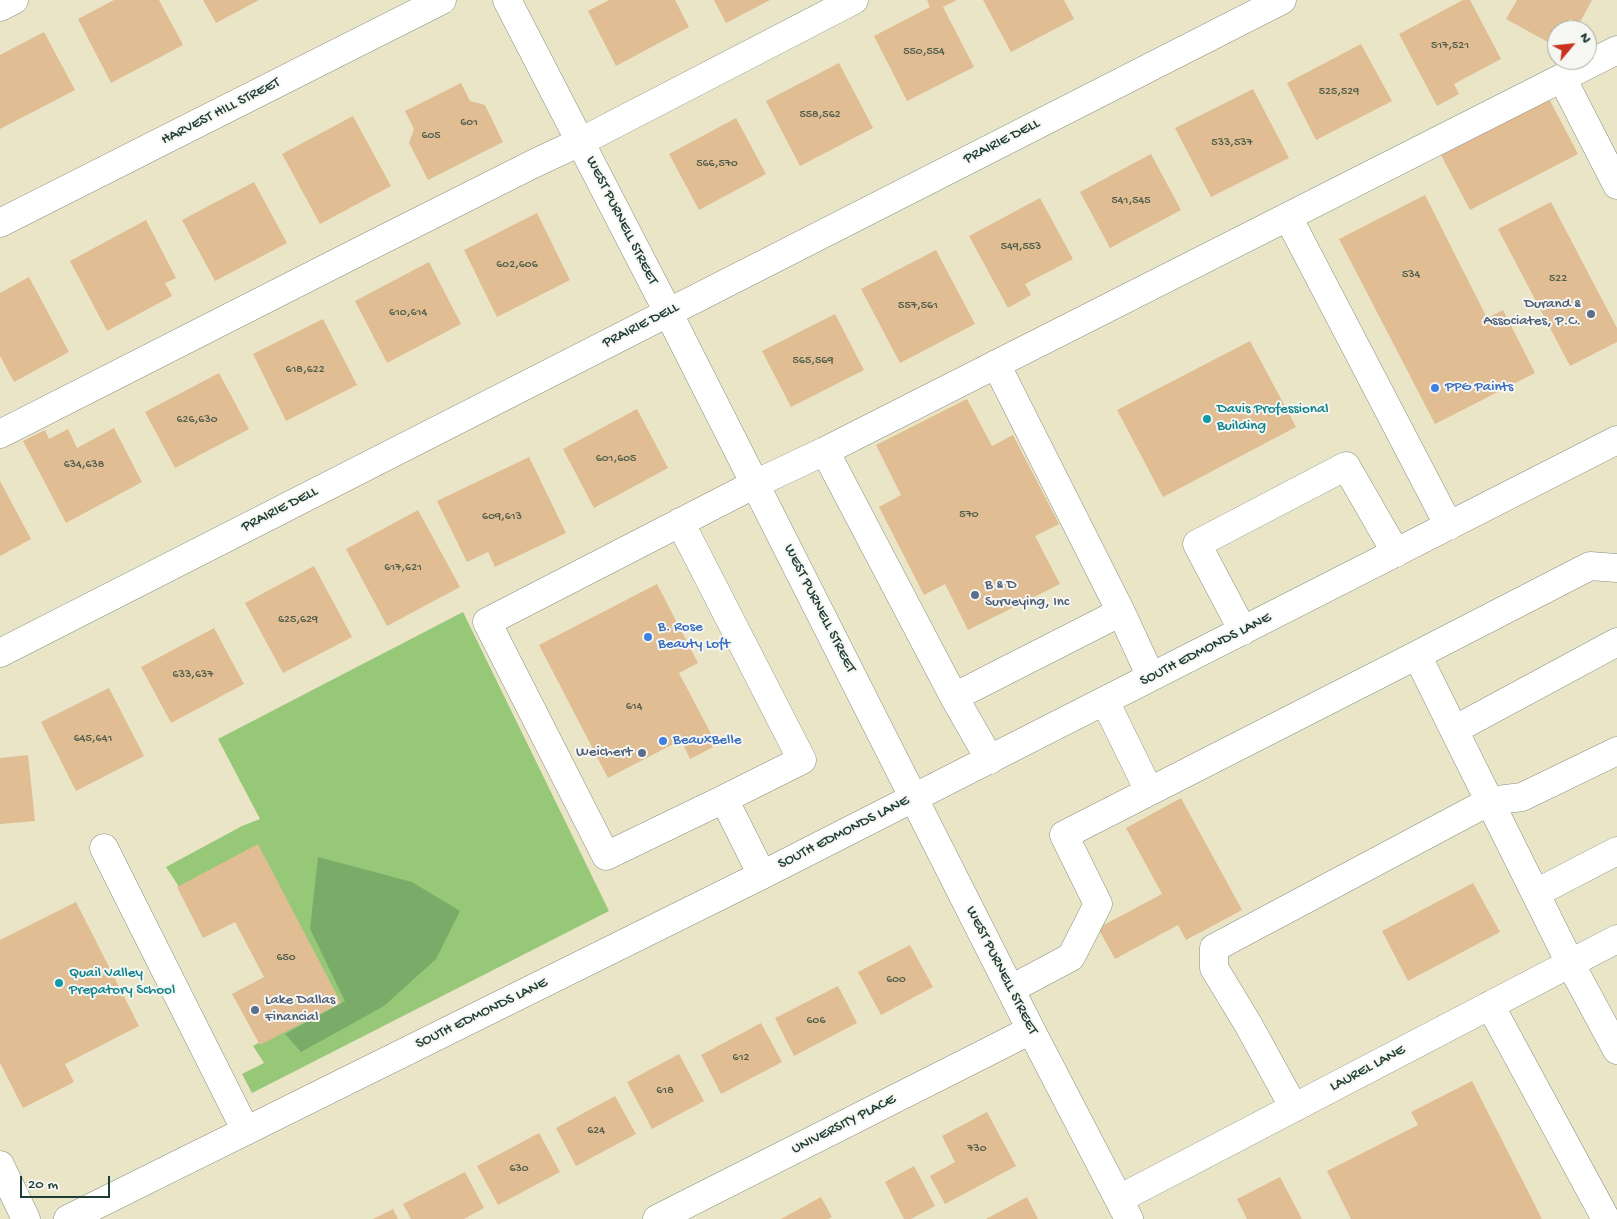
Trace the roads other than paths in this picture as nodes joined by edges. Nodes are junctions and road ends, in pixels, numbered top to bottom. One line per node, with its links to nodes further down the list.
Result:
1 (14, 0): 6 (street)
2 (442, 0): 12 (street, HARVEST HILL STREET)
3 (507, 0): 9 (street, WEST PURNELL STREET)
4 (854, 0): 9 (street)
5 (1282, 0): 13 (street, PRAIRIE DELL)
6 (0, 7)
7 (1617, 50): 8 (street)
8 (1562, 78): 10 (street); 11 (street)
9 (580, 142): 13 (street, WEST PURNELL STREET); 15 (street)
10 (1617, 184)
11 (1288, 217): 14 (street); 20 (street)
12 (0, 223)
13 (668, 312): 18 (street, WEST PURNELL STREET); 26 (street, PRAIRIE DELL)
14 (996, 364): 17 (street); 23 (street)
15 (0, 434)
16 (1617, 440): 20 (street, SOUTH EDMONDS LANE)
17 (825, 451): 18 (street); 29 (street)
18 (755, 484): 19 (street); 35 (street, WEST PURNELL STREET)
19 (680, 522): 36 (street); 36 (street)
20 (1449, 526): 21 (street, SOUTH EDMONDS LANE)
21 (1396, 553): 24 (street, SOUTH EDMONDS LANE); 24 (street)
22 (1617, 568): 27 (street)
23 (1121, 612): 28 (street); 29 (street)
24 (1243, 631): 28 (street, SOUTH EDMONDS LANE)
25 (1617, 642): 31 (street)
26 (0, 653)
27 (1417, 655): 31 (street); 34 (street)
28 (1152, 677): 30 (street, SOUTH EDMONDS LANE)
29 (954, 697): 33 (street)
30 (1105, 701): 33 (street, SOUTH EDMONDS LANE); 34 (street)
31 (1454, 730): 37 (street)
32 (1617, 750): 37 (street)
33 (990, 760): 35 (street, SOUTH EDMONDS LANE)
34 (1149, 791): 44 (street)
35 (914, 798): 40 (street, SOUTH EDMONDS LANE); 44 (street, WEST PURNELL STREET)
36 (724, 799): 40 (street)
37 (1490, 801): 41 (street); 48 (street)
38 (104, 848): 49 (street)
39 (1617, 851): 41 (street)
40 (762, 875): 49 (street, SOUTH EDMONDS LANE)
41 (1536, 893): 43 (street)
42 (1617, 939): 43 (street, LAUREL LANE)
43 (1570, 963): 45 (street, LAUREL LANE); 47 (street)
44 (1011, 989): 46 (street, WEST PURNELL STREET)
45 (1490, 1006): 48 (street, LAUREL LANE); 55 (street)
46 (1031, 1030): 51 (street, WEST PURNELL STREET); 52 (street, UNIVERSITY PLACE)
47 (1617, 1050)
48 (1294, 1108): 51 (street, LAUREL LANE)
49 (246, 1131): 54 (street, SOUTH EDMONDS LANE)
50 (0, 1165): 53 (street)
51 (1124, 1209)
52 (666, 1217)
53 (26, 1219)
54 (68, 1219)
55 (1606, 1219)

